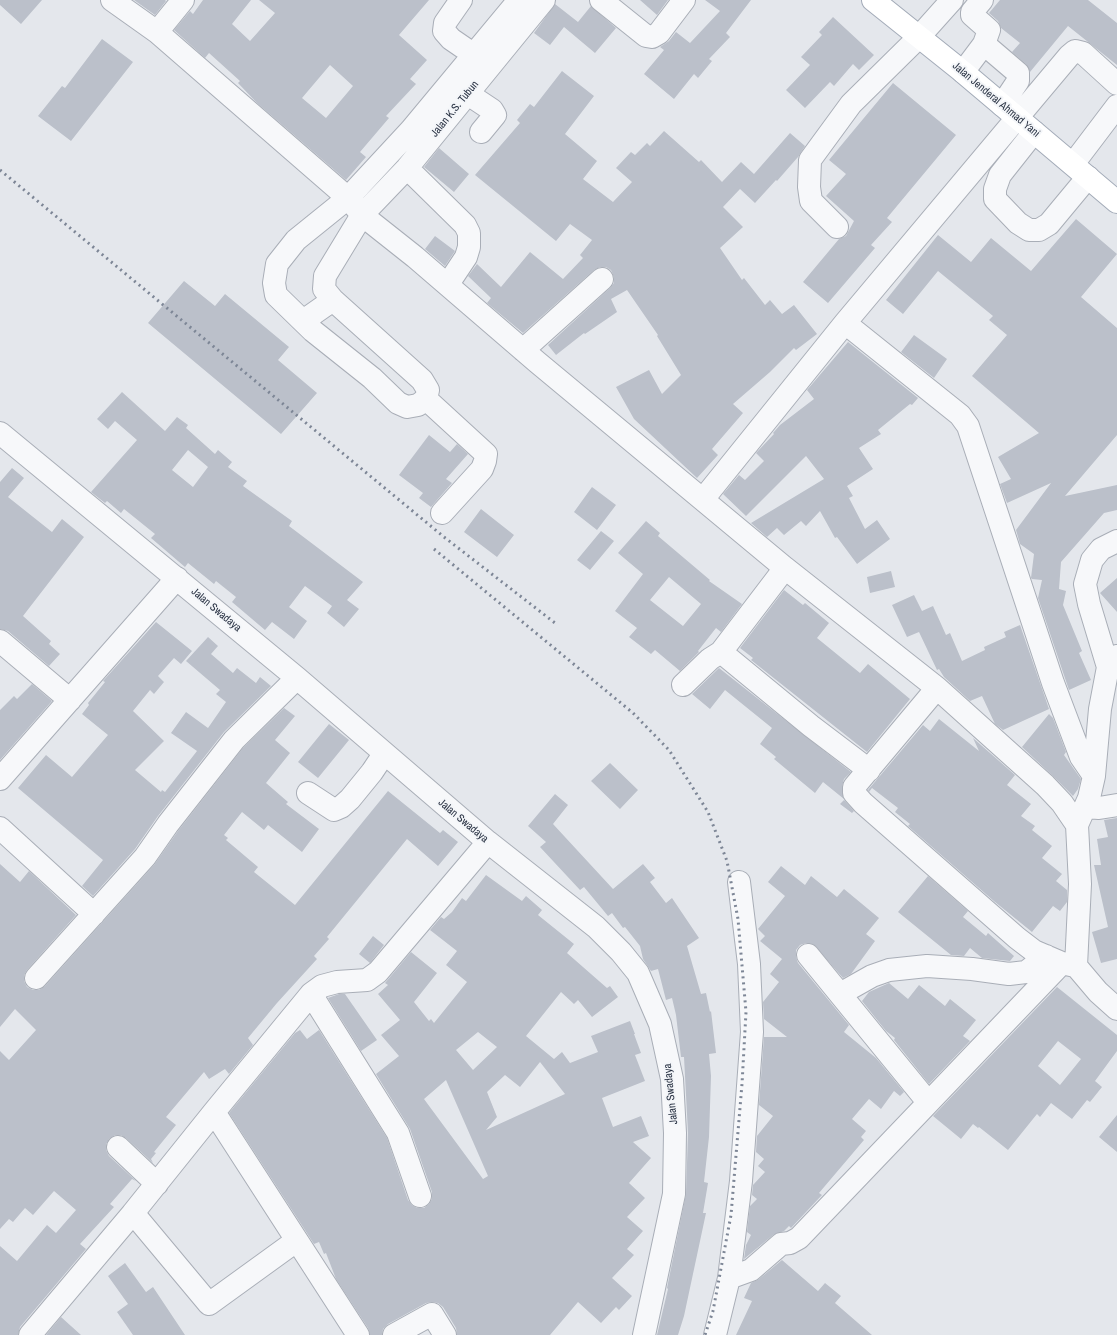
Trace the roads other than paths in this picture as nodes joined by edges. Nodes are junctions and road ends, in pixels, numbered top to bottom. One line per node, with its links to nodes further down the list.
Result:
1 (112, 0): 10 (street)
2 (183, 0): 10 (street)
3 (461, 0): 13 (street)
4 (601, 0): 5 (street)
5 (684, 0)
6 (873, 0): 11 (main road, Jalan Jenderal Ahmad Yani)
7 (952, 0): 11 (street)
8 (982, 0): 12 (street)
9 (531, 3): 13 (street, Jalan K.S. Tubun)
10 (157, 32): 23 (street)
11 (918, 38): 14 (main road, Jalan Jenderal Ahmad Yani); 26 (street)
12 (984, 44): 14 (street); 18 (street)
13 (482, 60): 16 (street, Jalan K.S. Tubun); 23 (street, Jalan K.S. Tubun)
14 (963, 72): 18 (main road, Jalan Jenderal Ahmad Yani)
15 (1117, 84): 18 (street)
16 (468, 94): 19 (street); 21 (street, Jalan K.S. Tubun)
17 (1117, 106): 22 (street)
18 (1009, 111): 20 (main road, Jalan Jenderal Ahmad Yani); 31 (street)
19 (482, 132)
20 (1034, 132): 22 (main road, Jalan Jenderal Ahmad Yani); 22 (street)
21 (407, 168): 25 (street, Jalan K.S. Tubun); 28 (street)
22 (1080, 171): 24 (main road, Jalan Jenderal Ahmad Yani)
23 (348, 198): 25 (street); 30 (street, Jalan K.S. Tubun)
24 (1117, 202)
25 (362, 216): 28 (street); 29 (street, Jalan K.S. Tubun)
26 (837, 227)
27 (602, 279): 32 (street)
28 (448, 284): 32 (street)
29 (333, 300): 30 (street); 33 (street)
30 (303, 322): 33 (street, Jalan K.S. Tubun)
31 (845, 323): 35 (street); 50 (street)
32 (523, 350): 35 (street)
33 (426, 399): 36 (street)
34 (3, 443): 39 (street, Jalan Swadaya)
35 (704, 498): 38 (street)
36 (442, 513)
37 (1117, 541): 42 (street)
38 (786, 568): 41 (street); 45 (street)
39 (177, 578): 43 (street, Jalan Swadaya); 46 (street)
40 (0, 641): 46 (street)
41 (721, 652): 44 (street); 48 (street)
42 (1112, 662): 50 (street)
43 (297, 678): 47 (street, Jalan Swadaya); 57 (street)
44 (683, 685)
45 (937, 688): 48 (street); 53 (street)
46 (70, 700): 49 (street)
47 (384, 754): 51 (street); 55 (street, Jalan Swadaya)
48 (869, 770): 59 (street)
49 (2, 774)
50 (1094, 776): 53 (street)
51 (308, 792)
52 (1117, 805): 53 (street)
53 (1082, 816): 59 (street)
54 (0, 828): 57 (street)
55 (488, 842): 61 (street); 76 (street, Jalan Swadaya)
56 (740, 882): 71 (street)
57 (94, 914): 60 (street)
58 (808, 955): 62 (street)
59 (1062, 962): 62 (street); 63 (street); 64 (street)
60 (36, 978)
61 (311, 994): 65 (street); 68 (street)
62 (840, 994): 64 (street)
63 (1117, 1009)
64 (928, 1102): 71 (street)
65 (214, 1112): 67 (street); 70 (street)
66 (118, 1147): 67 (street)
67 (157, 1184): 69 (street)
68 (420, 1196)
69 (133, 1213): 70 (street); 72 (street)
70 (296, 1241): 73 (street)
71 (729, 1278): 77 (street)
72 (30, 1335)
73 (358, 1335)
74 (394, 1335): 75 (street)
75 (445, 1335)
76 (644, 1335)
77 (715, 1335)

